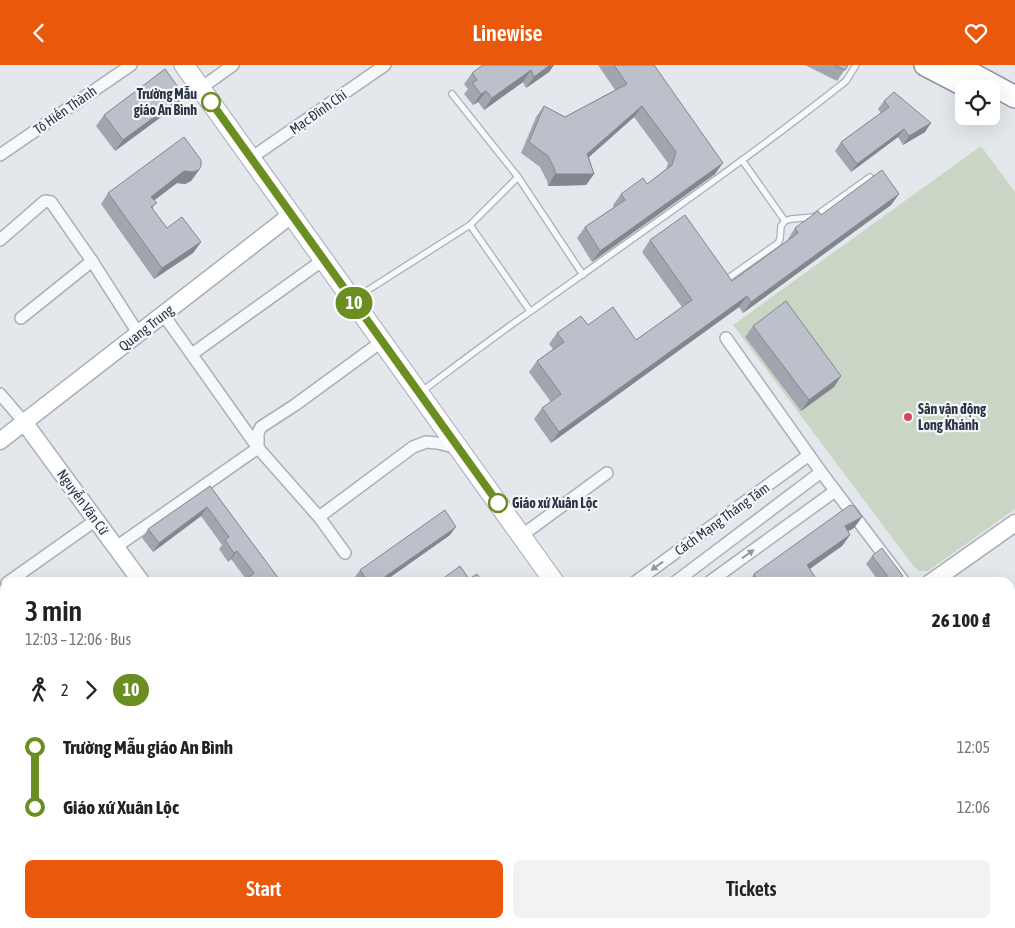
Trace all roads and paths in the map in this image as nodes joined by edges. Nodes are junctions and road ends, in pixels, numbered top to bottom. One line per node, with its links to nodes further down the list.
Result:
1 (131, 65): 14 (street, Tô Hiến Thành)
2 (184, 65): 9 (main road)
3 (233, 65): 9 (street)
4 (385, 65): 15 (street, Mạc Đĩnh Chi)
5 (856, 65): 16 (lane)
6 (925, 65): 8 (highway)
7 (956, 65): 11 (highway)
8 (955, 81)
9 (201, 88): 15 (main road)
10 (452, 94): 19 (lane)
11 (1015, 97)
12 (1000, 104): 13 (highway)
13 (1015, 111)
14 (0, 155)
15 (251, 158): 21 (main road)
16 (742, 160): 18 (lane); 22 (lane)
17 (718, 166): 18 (lane)
18 (724, 173): 27 (lane)
19 (518, 177): 23 (lane); 27 (lane)
20 (870, 177): 22 (lane)
21 (291, 215): 25 (main road); 31 (street, Quang Trung)
22 (785, 221): 28 (lane)
23 (470, 225): 29 (lane); 30 (lane)
24 (0, 240): 26 (street)
25 (323, 260): 29 (main road); 36 (street)
26 (92, 261): 32 (street); 33 (street)
27 (582, 275): 30 (lane)
28 (727, 279)
29 (352, 300): 35 (main road)
30 (530, 311): 37 (lane)
31 (163, 314): 33 (street, Quang Trung); 36 (street)
32 (21, 318)
33 (138, 333): 39 (street, Quang Trung)
34 (726, 338): 43 (street)
35 (383, 343): 37 (main road); 41 (street)
36 (192, 354): 41 (street)
37 (419, 393): 42 (main road)
38 (0, 395): 39 (street)
39 (24, 422): 40 (street, Quang Trung); 48 (street, Nguyễn Văn Cừ)
40 (0, 441)
41 (258, 448): 47 (street); 51 (street)
42 (458, 448): 47 (street); 50 (main road)
43 (809, 455): 44 (street); 56 (street, Cách Mạng Tháng Tám, one-way to 56)
44 (821, 472): 46 (street); 57 (street, Cách Mạng Tháng Tám)
45 (606, 473): 50 (street)
46 (835, 491): 58 (street, one-way to 46); 59 (street)
47 (319, 517): 52 (street)
48 (96, 520): 51 (street, Nguyễn Văn Cừ); 53 (street)
49 (1015, 523): 60 (street)
50 (522, 536): 55 (main road)
51 (116, 547): 54 (street, Nguyễn Văn Cừ)
52 (345, 553)
53 (15, 577)
54 (138, 577)
55 (550, 577)
56 (642, 577)
57 (682, 577)
58 (716, 577)
59 (900, 577)
60 (938, 577)

